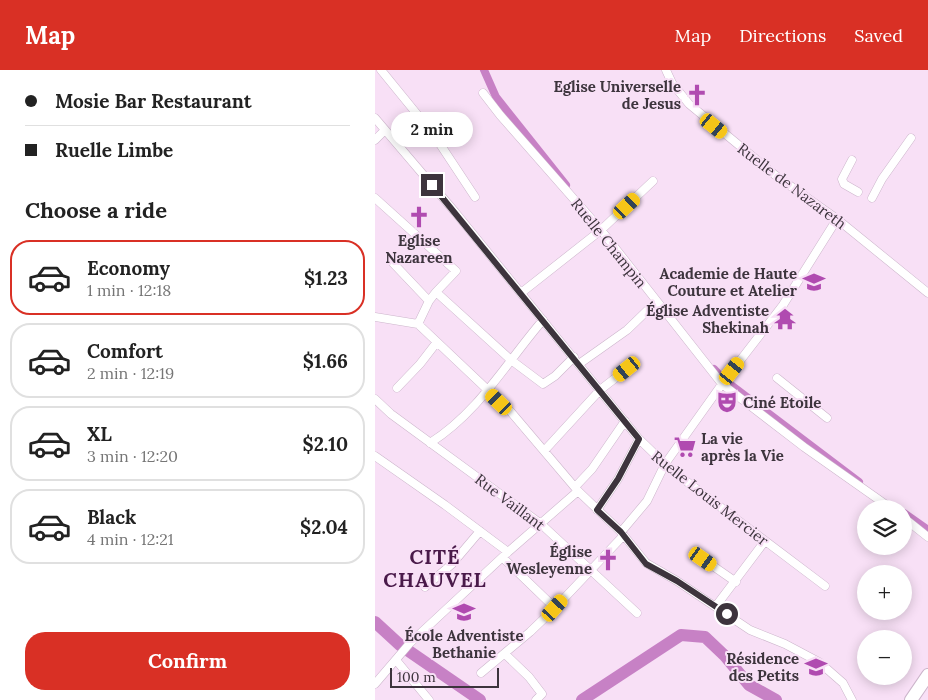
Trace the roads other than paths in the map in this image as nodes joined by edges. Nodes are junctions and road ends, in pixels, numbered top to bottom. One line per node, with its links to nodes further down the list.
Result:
1 (381, 70): 11 (street)
2 (666, 70): 14 (street, Ruelle de Nazareth)
3 (483, 93): 15 (street, Ruelle Champin)
4 (375, 118): 5 (street, Ruelle Louis Mercier)
5 (385, 130): 7 (street); 18 (street, Ruelle Louis Mercier)
6 (911, 138): 13 (street)
7 (375, 140)
8 (852, 160): 10 (street)
9 (653, 181): 15 (street)
10 (858, 192)
11 (475, 197)
12 (375, 198): 17 (street)
13 (872, 198)
14 (837, 219): 19 (street, Ruelle de Nazareth); 31 (street)
15 (601, 230): 18 (street); 21 (street, Ruelle Champin)
16 (392, 262): 20 (street)
17 (436, 292): 20 (street); 27 (street)
18 (521, 293): 23 (street, Ruelle Louis Mercier)
19 (928, 293)
20 (429, 301): 24 (street)
21 (656, 302): 28 (street); 31 (street, Ruelle Champin)
22 (375, 317): 24 (street)
23 (543, 320): 26 (street, Ruelle Louis Mercier); 27 (street)
24 (418, 324): 25 (street)
25 (437, 342): 32 (street); 34 (street)
26 (574, 358): 27 (street); 28 (street, Ruelle Louis Mercier)
27 (511, 360): 34 (street)
28 (579, 364): 33 (street, Ruelle Louis Mercier)
29 (627, 369): 33 (street)
30 (777, 378): 36 (street)
31 (721, 384): 42 (street); 44 (street, Ruelle Champin)
32 (397, 388)
33 (600, 390): 37 (street, Ruelle Louis Mercier); 40 (street)
34 (488, 391): 39 (street); 40 (street)
35 (375, 399): 39 (street, Rue Vaillant)
36 (827, 418)
37 (625, 420): 38 (street, Ruelle Louis Mercier); 43 (street)
38 (639, 439): 42 (street, Ruelle Louis Mercier); 45 (street)
39 (430, 443): 46 (street, Rue Vaillant)
40 (544, 451): 43 (street)
41 (375, 456): 48 (street)
42 (665, 464): 49 (street); 51 (street, Ruelle Louis Mercier)
43 (576, 489): 45 (street); 46 (street)
44 (879, 500)
45 (597, 510): 49 (street)
46 (541, 524): 52 (street); 54 (street, Rue Vaillant)
47 (912, 524): 50 (street)
48 (480, 531): 52 (street); 57 (street)
49 (622, 534): 54 (street); 58 (street)
50 (928, 537)
51 (765, 541): 55 (street); 56 (street, Ruelle Louis Mercier)
52 (505, 555): 59 (street); 62 (street)
53 (703, 559): 55 (street)
54 (591, 569): 59 (street); 60 (street, Rue Vaillant)
55 (736, 582): 58 (street)
56 (825, 586)
57 (425, 587)
58 (716, 606): 68 (street)
59 (555, 608): 61 (street)
60 (637, 613)
61 (505, 654): 63 (street); 67 (street)
62 (396, 660): 65 (street); 66 (street)
63 (481, 673)
64 (928, 676): 69 (main road)
65 (375, 684)
66 (429, 700)
67 (536, 700)
68 (852, 700)
69 (911, 700)

